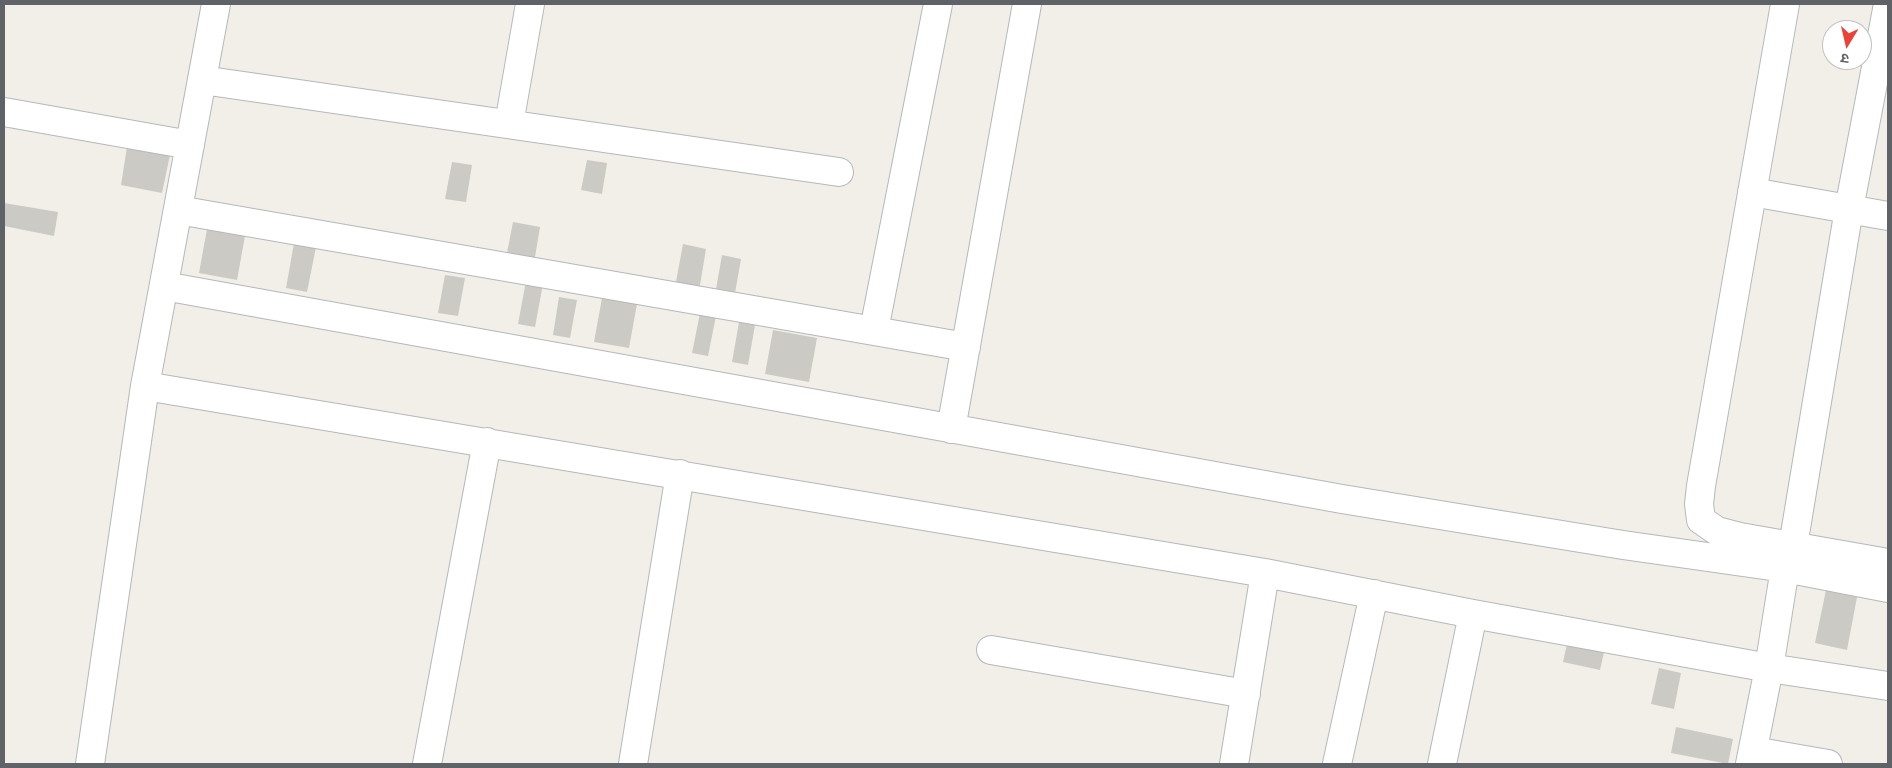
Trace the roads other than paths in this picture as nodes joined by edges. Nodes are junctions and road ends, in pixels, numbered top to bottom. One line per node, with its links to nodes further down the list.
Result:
1 (216, 4): 7 (street)
2 (530, 4): 9 (street)
3 (938, 4): 17 (street)
4 (1027, 4): 18 (street)
5 (1785, 4): 12 (street)
6 (1888, 4): 13 (street)
7 (202, 80): 9 (street); 10 (street)
8 (4, 112): 10 (street)
9 (509, 124): 11 (street)
10 (190, 145): 14 (street)
11 (839, 172)
12 (1752, 192): 13 (street); 23 (street)
13 (1849, 209): 15 (street); 23 (street)
14 (178, 210): 16 (street); 17 (street)
15 (1888, 216)
16 (164, 286): 19 (street); 20 (street)
17 (874, 330): 18 (street)
18 (966, 346): 20 (street)
19 (145, 386): 21 (street); 34 (street)
20 (952, 429): 23 (street)
21 (487, 442): 22 (street); 35 (street)
22 (680, 474): 25 (street); 36 (street)
23 (1789, 557): 24 (street); 26 (street); 30 (street)
24 (1888, 563)
25 (1265, 573): 27 (street); 32 (street)
26 (1888, 588)
27 (1374, 594): 28 (street); 38 (street)
28 (1473, 614): 30 (street); 39 (street)
29 (991, 650): 32 (street)
30 (1769, 668): 31 (street); 33 (street)
31 (1888, 686)
32 (1246, 694): 37 (street)
33 (1751, 757): 40 (street)
34 (90, 764)
35 (427, 764)
36 (633, 764)
37 (1234, 764)
38 (1338, 764)
39 (1442, 764)
40 (1828, 764)

